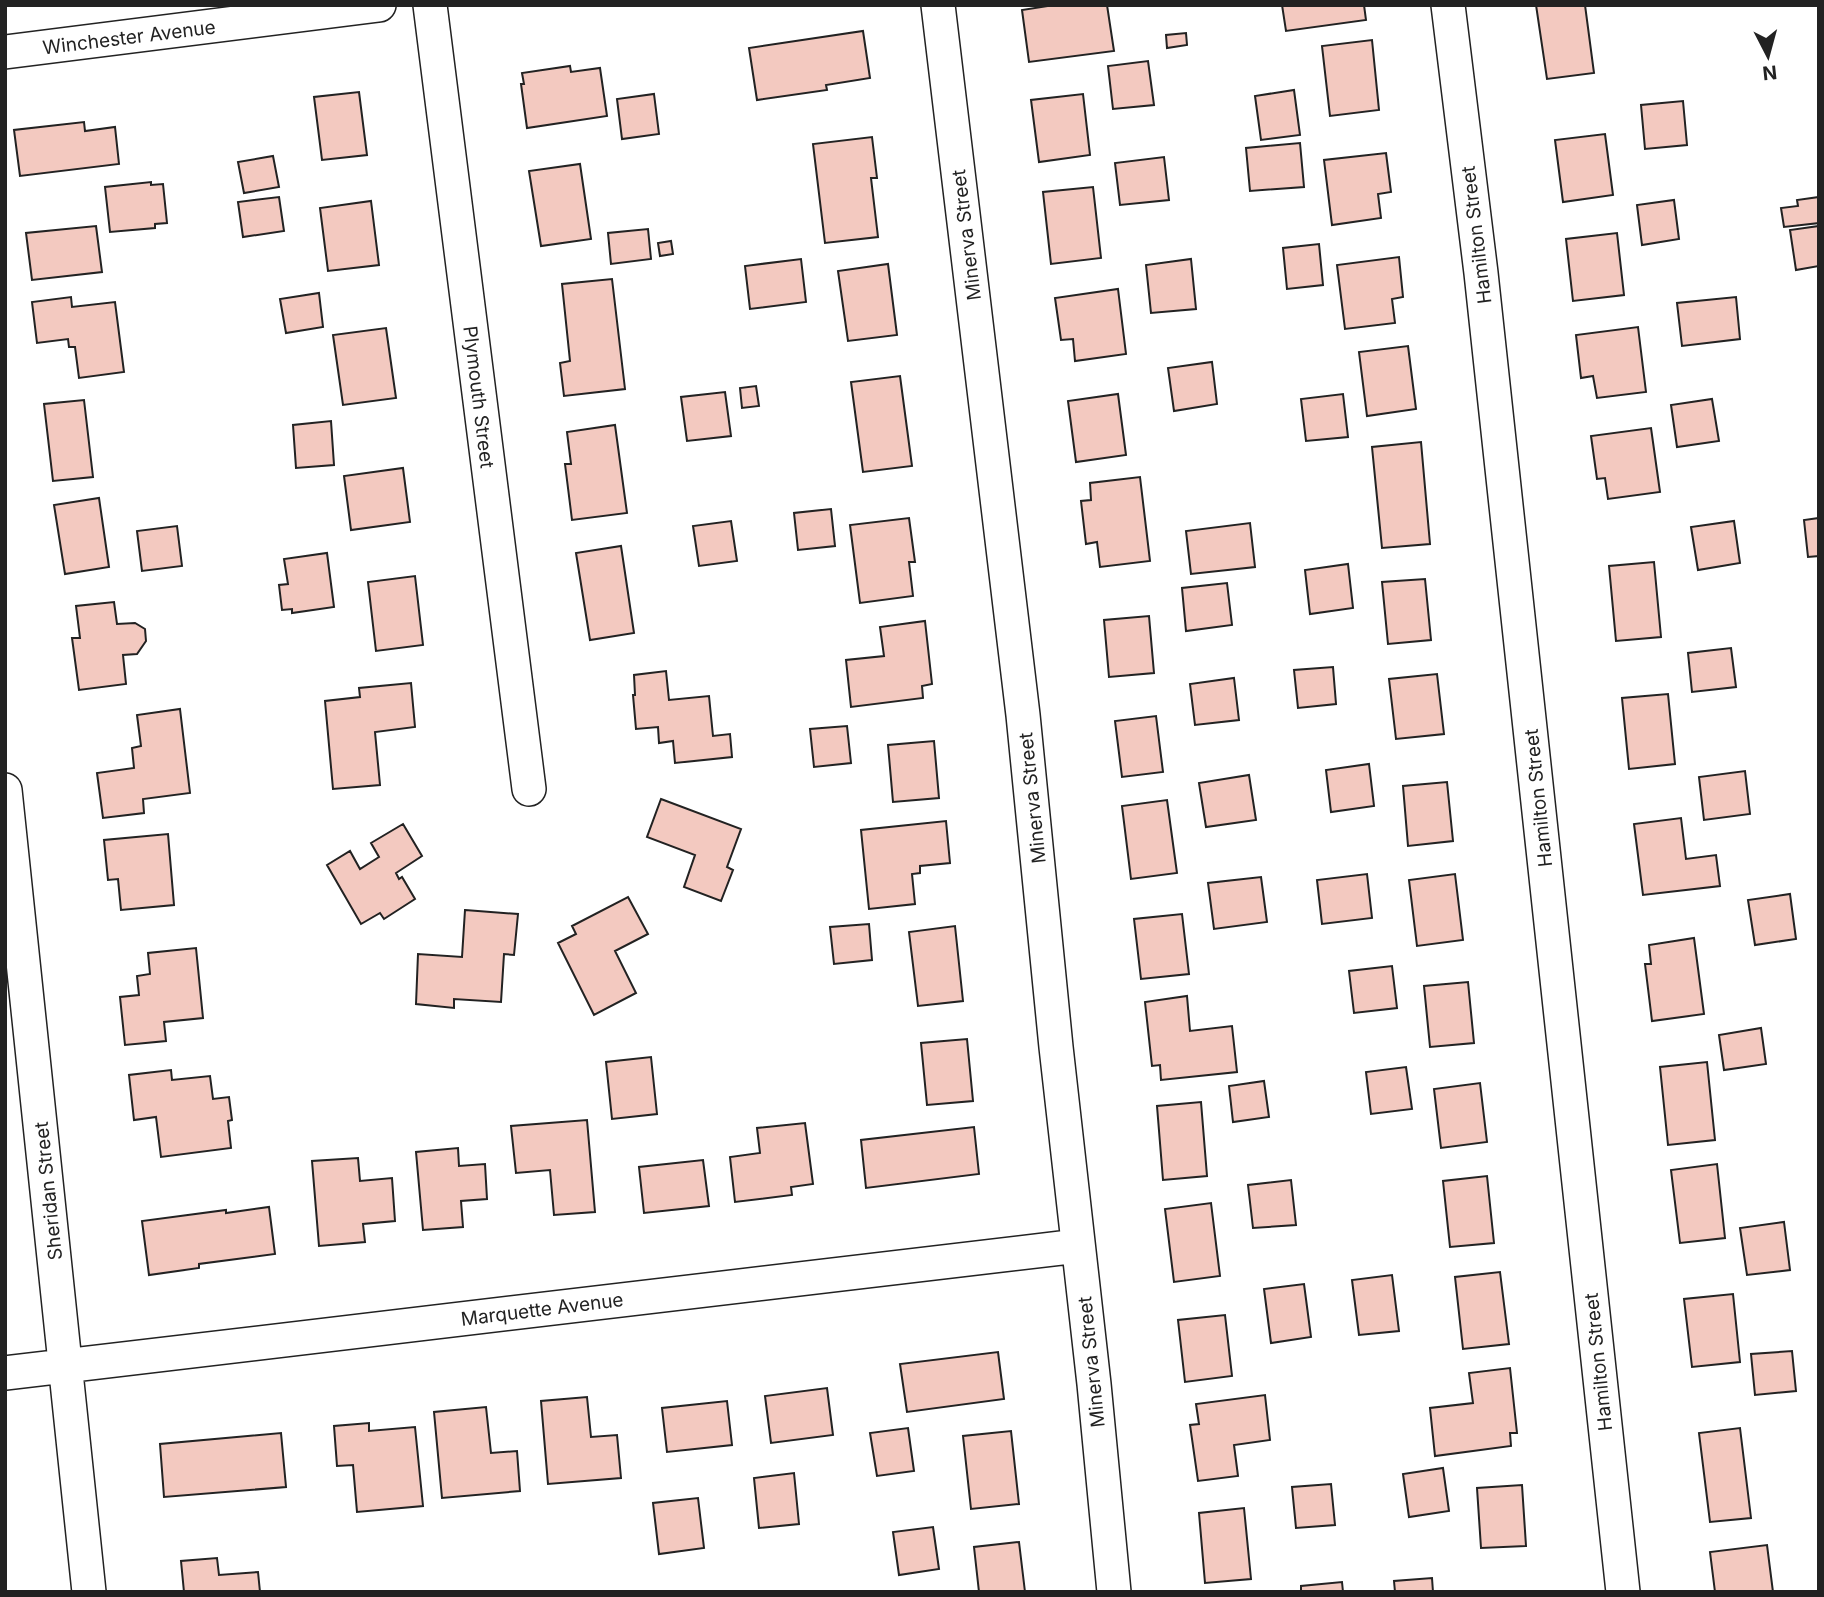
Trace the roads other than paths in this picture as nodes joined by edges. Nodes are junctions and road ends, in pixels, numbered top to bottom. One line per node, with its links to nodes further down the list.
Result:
1 (379, 5): 5 (street, Winchester Avenue)
2 (430, 5): 6 (street, Plymouth Street)
3 (938, 5): 8 (street, Minerva Street)
4 (1448, 5): 13 (street, Hamilton Street)
5 (5, 52)
6 (529, 789)
7 (5, 790): 9 (street, Sheridan Street)
8 (1078, 1245): 9 (street, Marquette Avenue); 12 (street, Minerva Street)
9 (66, 1366): 10 (street, Marquette Avenue); 11 (street, Sheridan Street)
10 (5, 1373)
11 (89, 1592)
12 (1114, 1592)
13 (1623, 1592)

